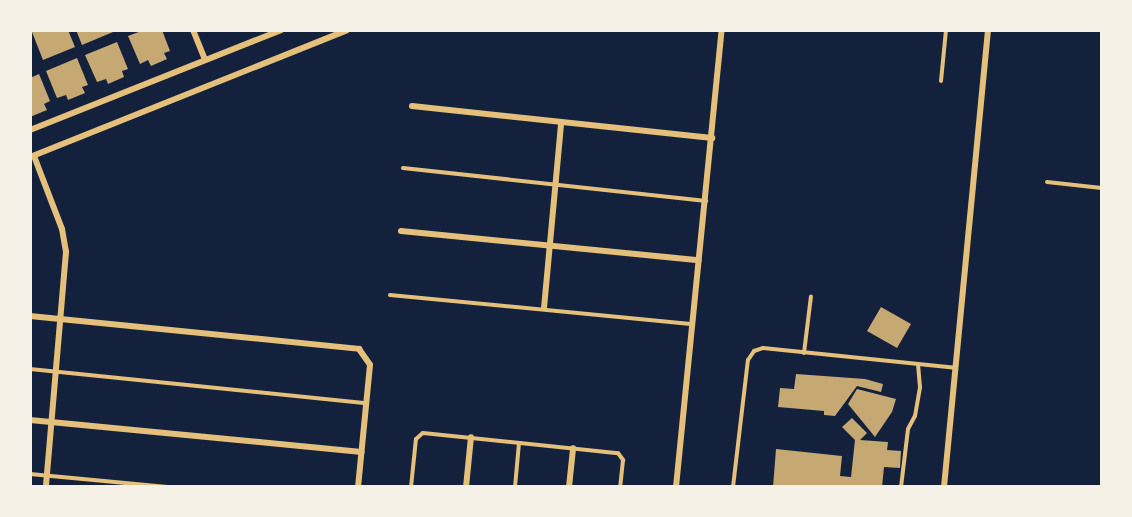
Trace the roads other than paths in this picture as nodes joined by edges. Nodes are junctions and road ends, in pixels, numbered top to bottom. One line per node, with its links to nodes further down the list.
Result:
1 (193, 30): 7 (street)
2 (281, 30): 7 (street)
3 (347, 30): 13 (street)
4 (722, 30): 12 (street)
5 (946, 30): 8 (lane)
6 (988, 30): 31 (street)
7 (205, 60): 11 (street)
8 (941, 81)
9 (412, 106): 10 (street)
10 (561, 123): 12 (street); 16 (street)
11 (30, 130)
12 (712, 138): 18 (street)
13 (32, 157): 26 (street)
14 (403, 168): 16 (lane)
15 (1047, 182): 17 (lane)
16 (553, 184): 18 (lane); 20 (street)
17 (1102, 188)
18 (706, 201): 21 (street)
19 (401, 231): 20 (street)
20 (549, 244): 21 (street); 24 (street)
21 (699, 260): 27 (street)
22 (390, 295): 24 (lane)
23 (811, 296): 28 (lane)
24 (544, 308): 27 (lane)
25 (30, 316): 26 (street)
26 (63, 320): 32 (street); 33 (street)
27 (691, 324): 50 (street)
28 (804, 352): 29 (lane); 51 (lane)
29 (918, 364): 31 (lane); 52 (lane)
30 (30, 369): 32 (lane)
31 (955, 369): 53 (street)
32 (57, 372): 33 (lane); 35 (street)
33 (366, 403): 39 (street)
34 (30, 420): 35 (street)
35 (52, 422): 39 (street); 41 (street)
36 (471, 437): 37 (lane); 45 (lane); 46 (street)
37 (519, 442): 38 (lane); 47 (lane)
38 (573, 448): 48 (street); 49 (lane)
39 (361, 452): 44 (street)
40 (30, 474): 41 (lane)
41 (47, 475): 42 (street); 43 (lane)
42 (46, 487)
43 (167, 487)
44 (358, 487)
45 (411, 487)
46 (466, 487)
47 (515, 487)
48 (569, 487)
49 (620, 487)
50 (676, 487)
51 (733, 487)
52 (901, 487)
53 (944, 487)

